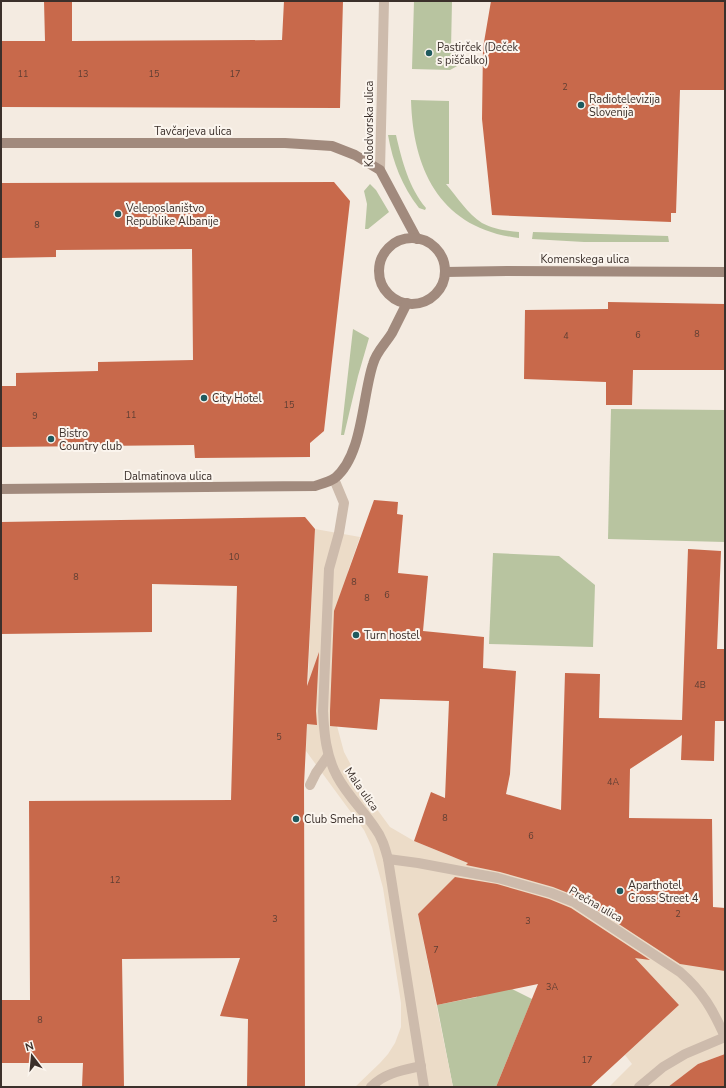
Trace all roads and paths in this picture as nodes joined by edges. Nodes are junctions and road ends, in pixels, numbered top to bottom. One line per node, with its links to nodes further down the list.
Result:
1 (384, 1): 3 (street, Kolodvorska ulica)
2 (1, 143): 3 (main road, Tavčarjeva ulica)
3 (380, 170): 4 (main road, Kolodvorska ulica)
4 (417, 239): 5 (main road); 7 (main road)
5 (445, 272): 6 (main road, Komenskega ulica); 7 (main road)
6 (725, 272)
7 (406, 303): 8 (main road)
8 (334, 479): 9 (main road, Dalmatinova ulica); 10 (street, Mala ulica)
9 (1, 489)
10 (328, 756): 11 (street); 12 (street, Mala ulica)
11 (310, 785)
12 (388, 859): 13 (street, Prečna ulica); 14 (street, Mala ulica)
13 (725, 1037): 17 (street)
14 (421, 1066): 15 (street); 16 (street, Mala ulica)
15 (371, 1087)
16 (424, 1087)
17 (639, 1087)

